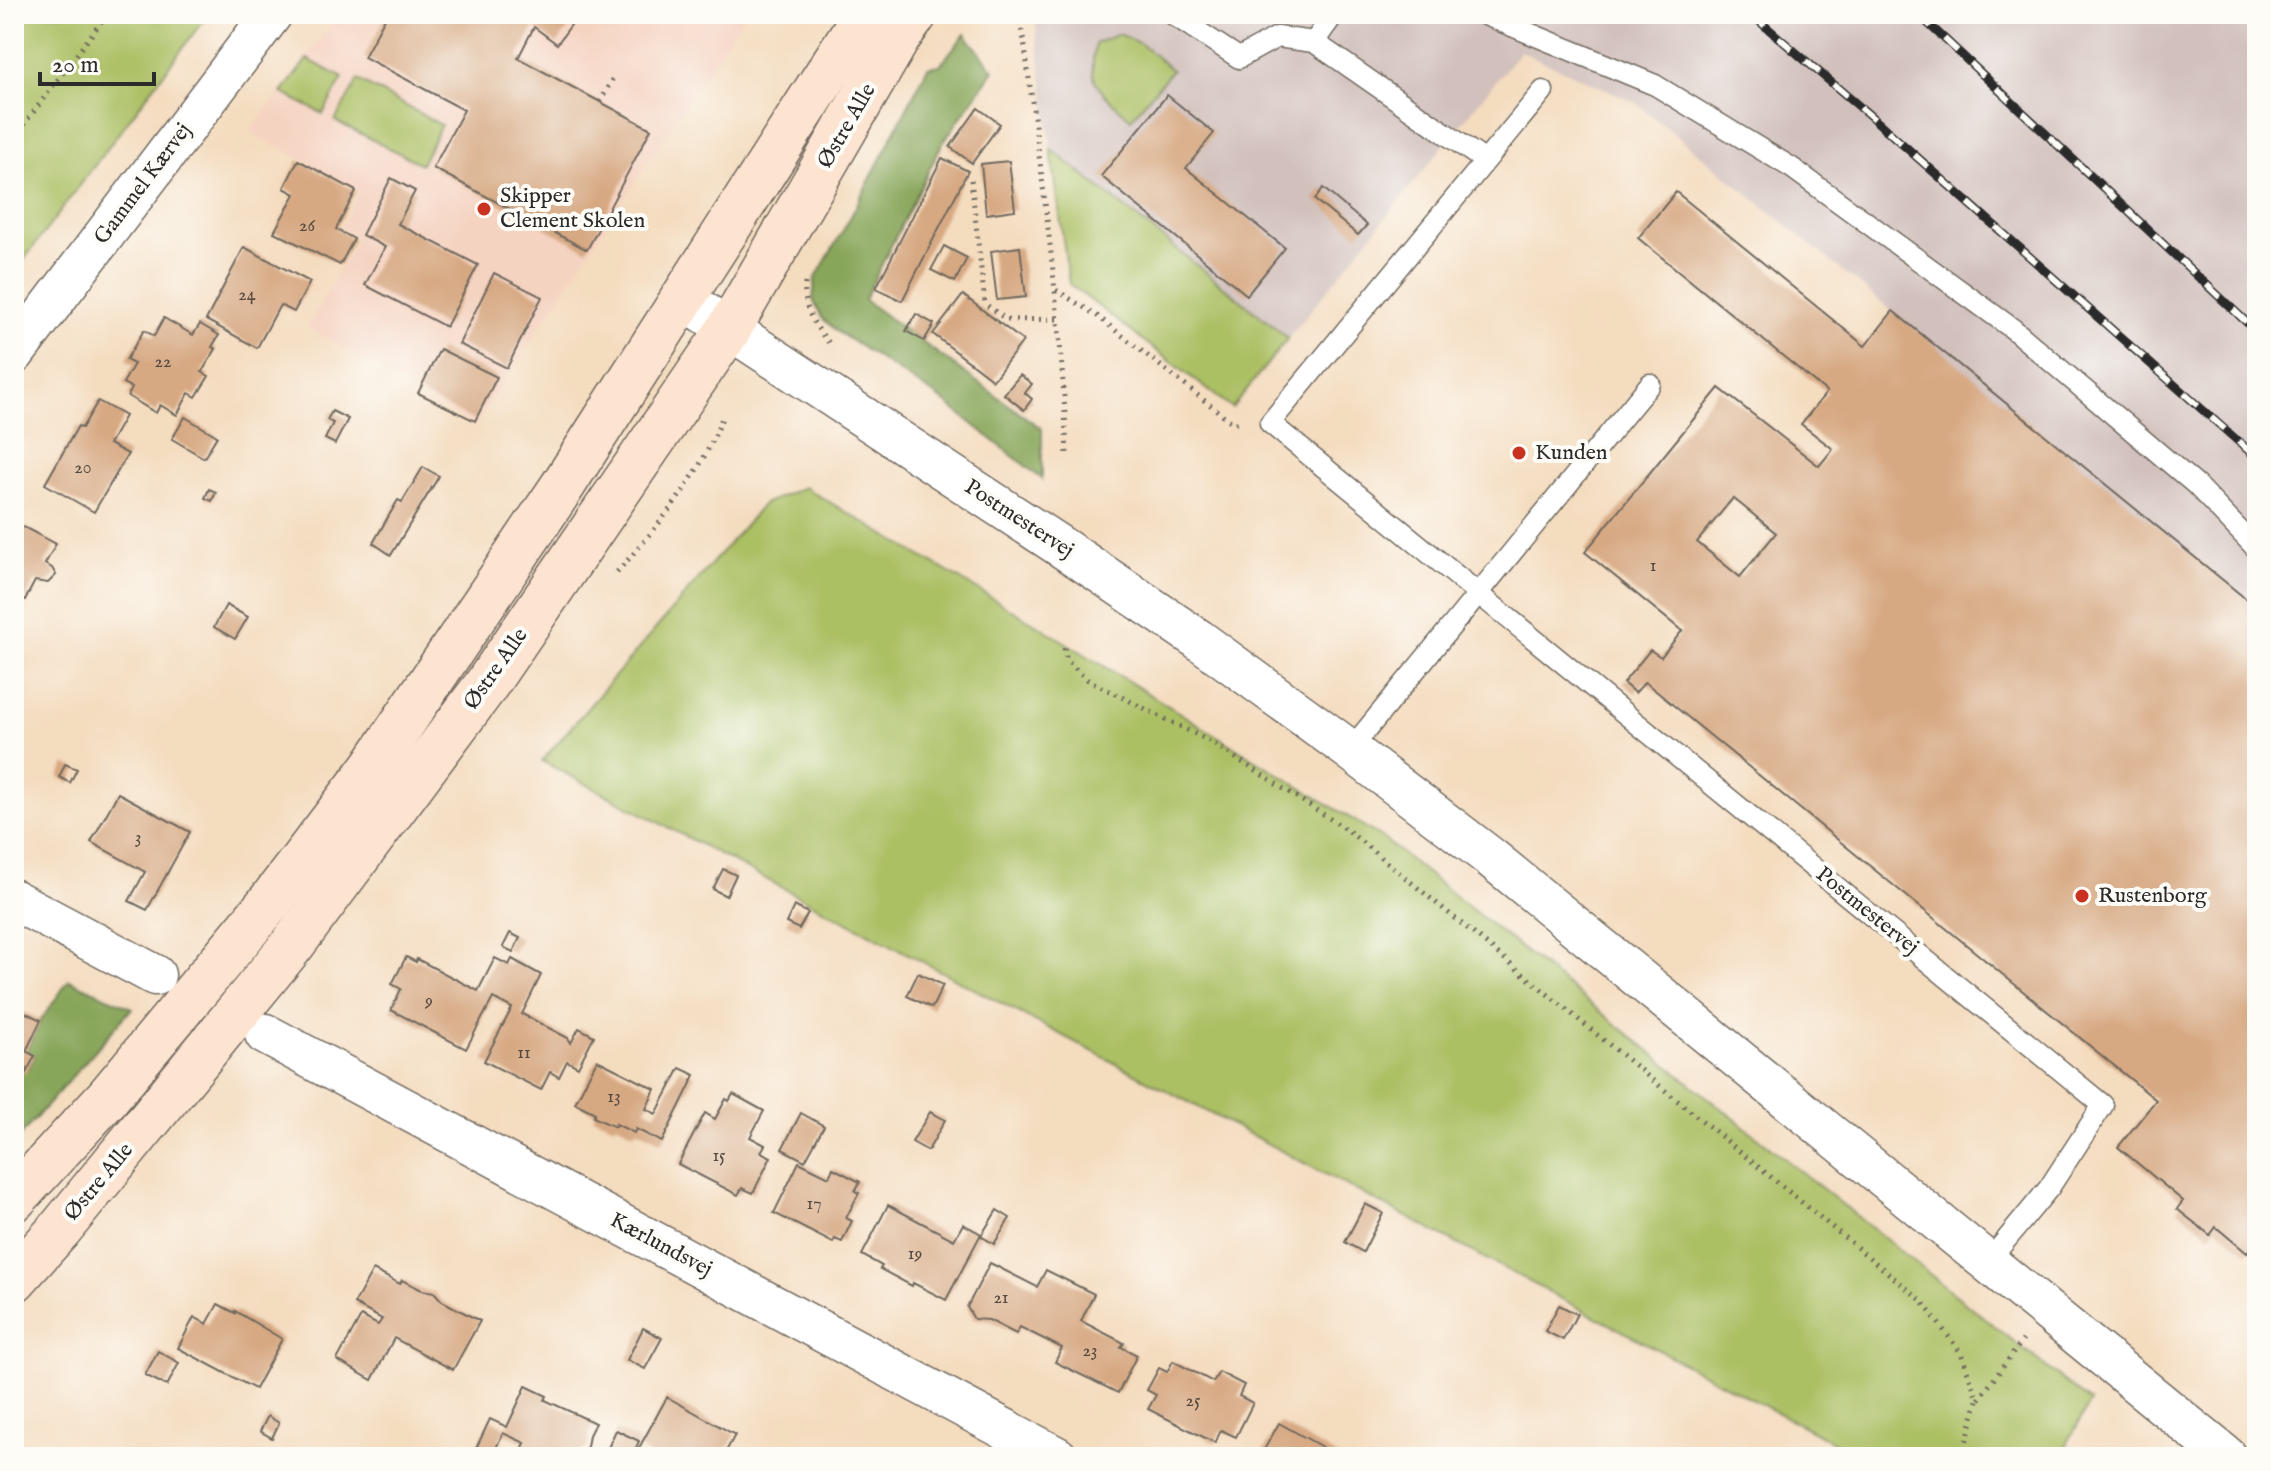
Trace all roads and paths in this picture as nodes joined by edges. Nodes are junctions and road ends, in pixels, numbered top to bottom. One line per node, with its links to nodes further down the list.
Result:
1 (107, 14): 12 (path)
2 (272, 14): 21 (street, Gammel Kærvej)
3 (1018, 14): 16 (path)
4 (1172, 14): 8 (lane)
5 (1334, 14): 8 (lane)
6 (1483, 14): 25 (lane)
7 (885, 21): 17 (street, Østre Alle); 19 (street, Østre Alle)
8 (1314, 42): 13 (lane)
9 (614, 76): 11 (path)
10 (1543, 91): 13 (lane)
11 (600, 102)
12 (14, 138)
13 (1485, 161): 23 (lane)
14 (971, 180): 18 (path)
15 (805, 275): 20 (path)
16 (1056, 290): 18 (path); 23 (path)
17 (682, 298): 19 (street, Postmestervej); 32 (street, Østre Alle)
18 (1059, 319): 24 (path)
19 (729, 329): 28 (street, Postmestervej); 34 (street, Østre Alle)
20 (831, 345)
21 (14, 354)
22 (1650, 384): 26 (lane)
23 (1270, 423): 26 (lane, Postmestervej)
24 (1067, 457)
25 (2257, 549)
26 (1479, 592): 28 (lane); 33 (lane, Postmestervej)
27 (1064, 648): 36 (path)
28 (1350, 750): 33 (street, Postmestervej)
29 (14, 900): 30 (street)
30 (155, 975)
31 (265, 1034): 37 (street, Kærlundsvej)
32 (14, 1199)
33 (1987, 1263): 35 (street, Postmestervej)
34 (14, 1280)
35 (2045, 1310): 36 (path); 39 (street, Postmestervej)
36 (1978, 1400): 38 (path)
37 (1057, 1457)
38 (1962, 1457)
39 (2227, 1457)

